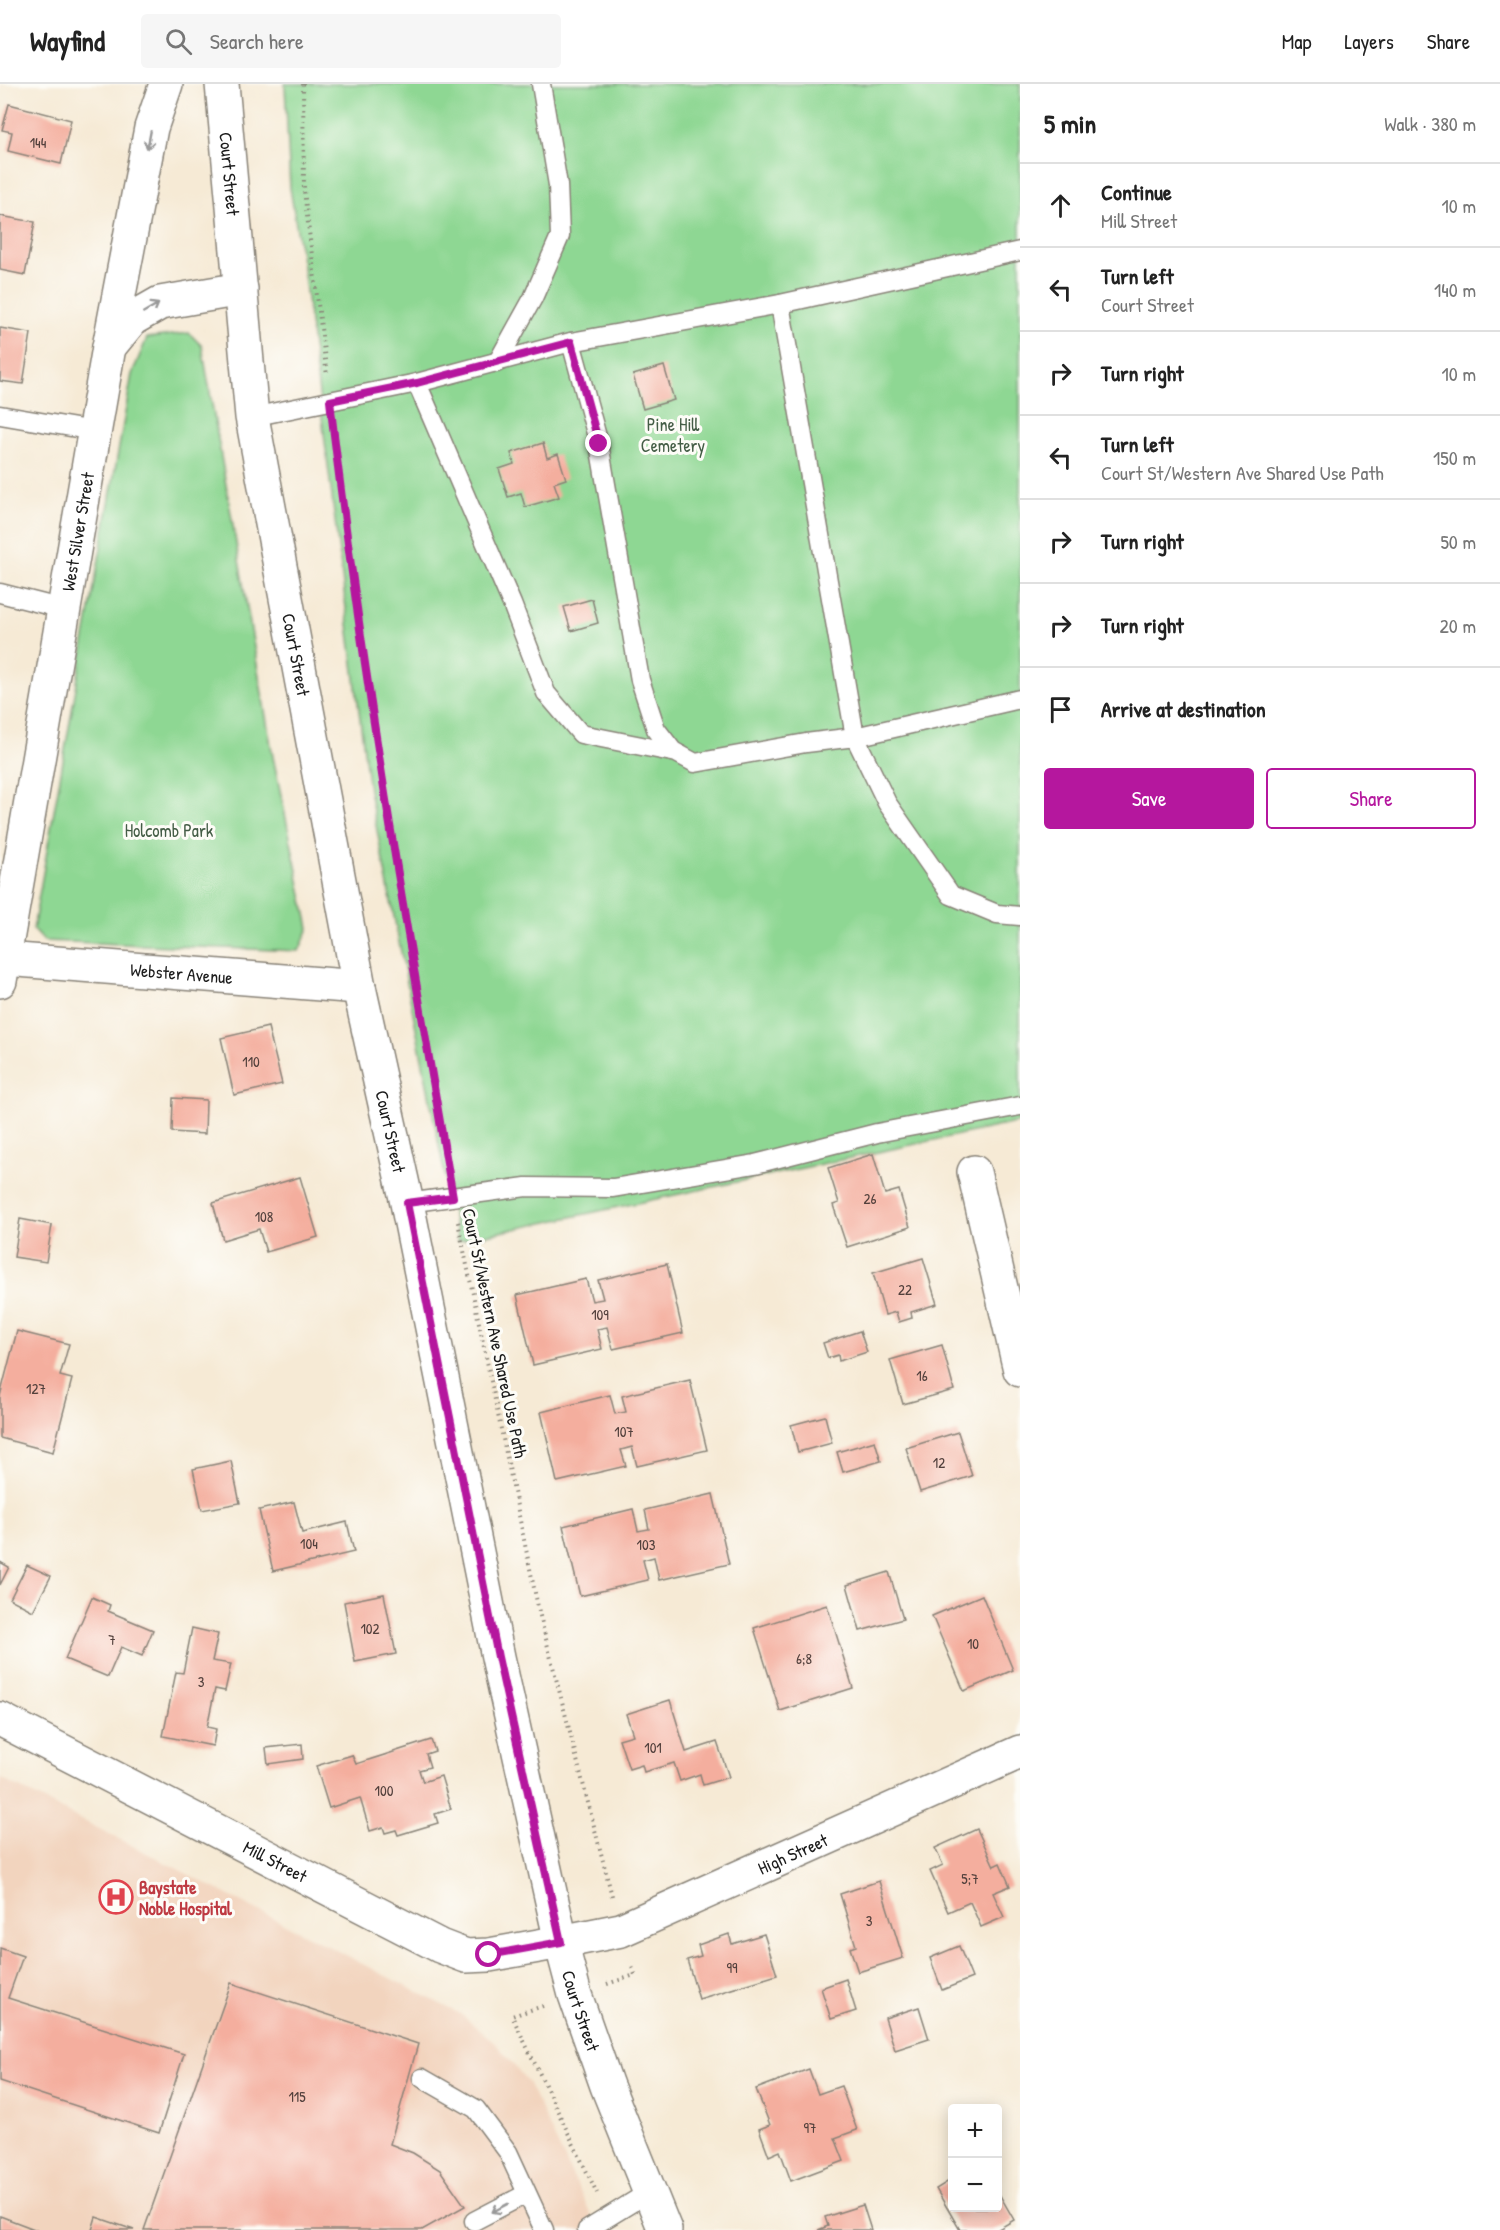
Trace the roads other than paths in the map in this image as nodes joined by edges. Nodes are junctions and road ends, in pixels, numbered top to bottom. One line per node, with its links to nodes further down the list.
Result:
1 (166, 84): 8 (main road, West Silver Street, one-way to 8)
2 (222, 84): 5 (main road, Court Street)
3 (541, 84): 9 (lane)
4 (1020, 251): 6 (lane)
5 (241, 290): 8 (main road, one-way to 5); 12 (main road, Court Street)
6 (780, 304): 7 (lane); 17 (lane)
7 (571, 342): 9 (lane); 18 (lane)
8 (109, 347): 13 (main road, West Silver Street)
9 (497, 363): 10 (lane)
10 (417, 383): 12 (lane); 18 (lane)
11 (0, 415): 13 (lane)
12 (252, 417): 21 (main road, Court Street)
13 (94, 431): 15 (main road, West Silver Street)
14 (0, 593): 15 (lane)
15 (63, 609): 20 (main road, West Silver Street)
16 (1020, 699): 17 (lane)
17 (855, 737): 18 (lane); 19 (lane)
18 (677, 753)
19 (1020, 916)
20 (3, 970): 21 (main road, Webster Avenue)
21 (359, 987): 24 (main road, Court Street)
22 (1020, 1106): 24 (lane)
23 (974, 1172): 25 (main road)
24 (407, 1203): 28 (main road, Court Street)
25 (1020, 1370)
26 (0, 1719): 28 (main road, Mill Street)
27 (1020, 1752): 28 (main road, High Street)
28 (561, 1942): 30 (main road, Court Street)
29 (422, 2078): 31 (lane)
30 (649, 2192): 34 (lane); 35 (main road, Court Street)
31 (526, 2194): 32 (lane, one-way to 32); 33 (lane)
32 (474, 2221)
33 (544, 2230)
34 (588, 2230)
35 (665, 2230)

